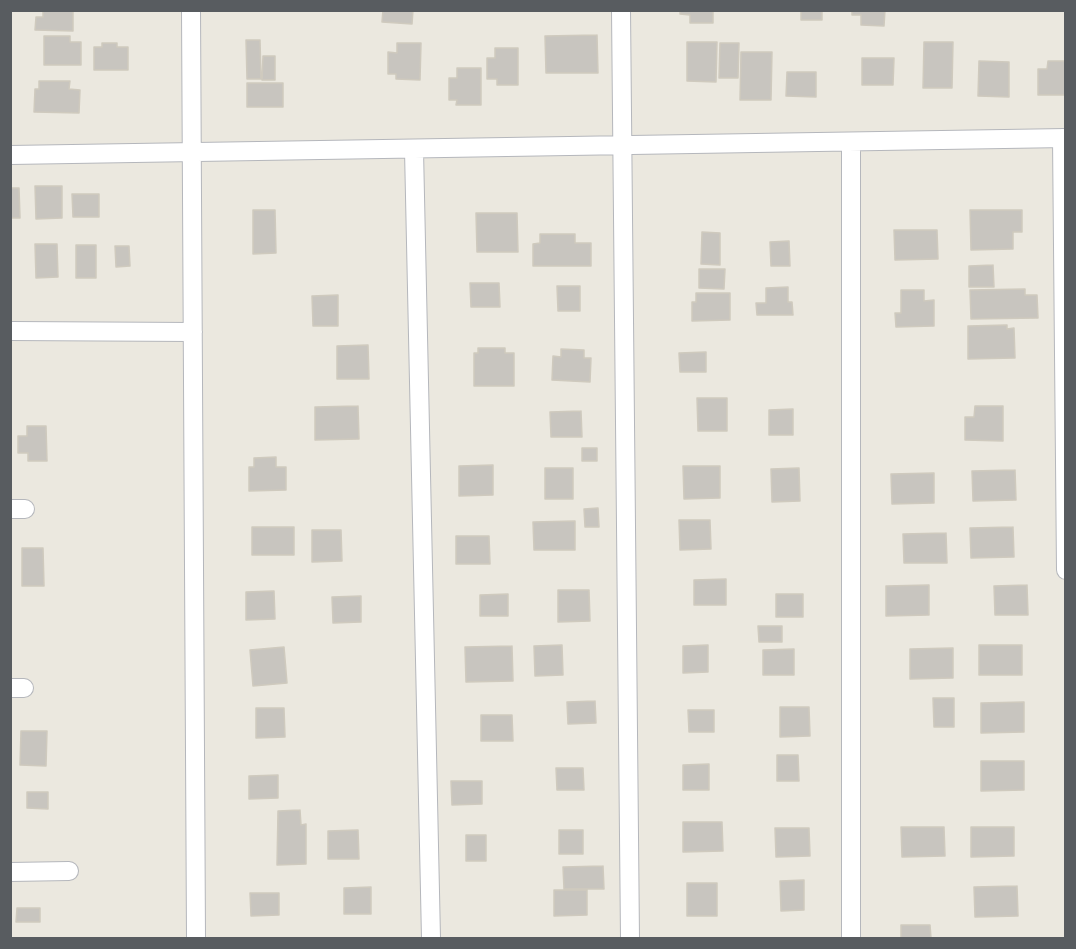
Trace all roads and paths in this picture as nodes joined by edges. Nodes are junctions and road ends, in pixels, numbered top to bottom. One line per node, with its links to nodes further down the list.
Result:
1 (191, 10): 7 (street)
2 (621, 10): 5 (street)
3 (1064, 138): 4 (street); 11 (street)
4 (851, 142): 5 (street); 17 (street)
5 (620, 147): 6 (street); 16 (street)
6 (414, 150): 7 (street); 15 (street)
7 (192, 154): 8 (street); 10 (street)
8 (10, 155)
9 (10, 331): 10 (street)
10 (193, 332): 14 (street)
11 (1065, 570)
12 (69, 871): 13 (street)
13 (10, 872)
14 (196, 939)
15 (431, 939)
16 (630, 939)
17 (851, 939)

